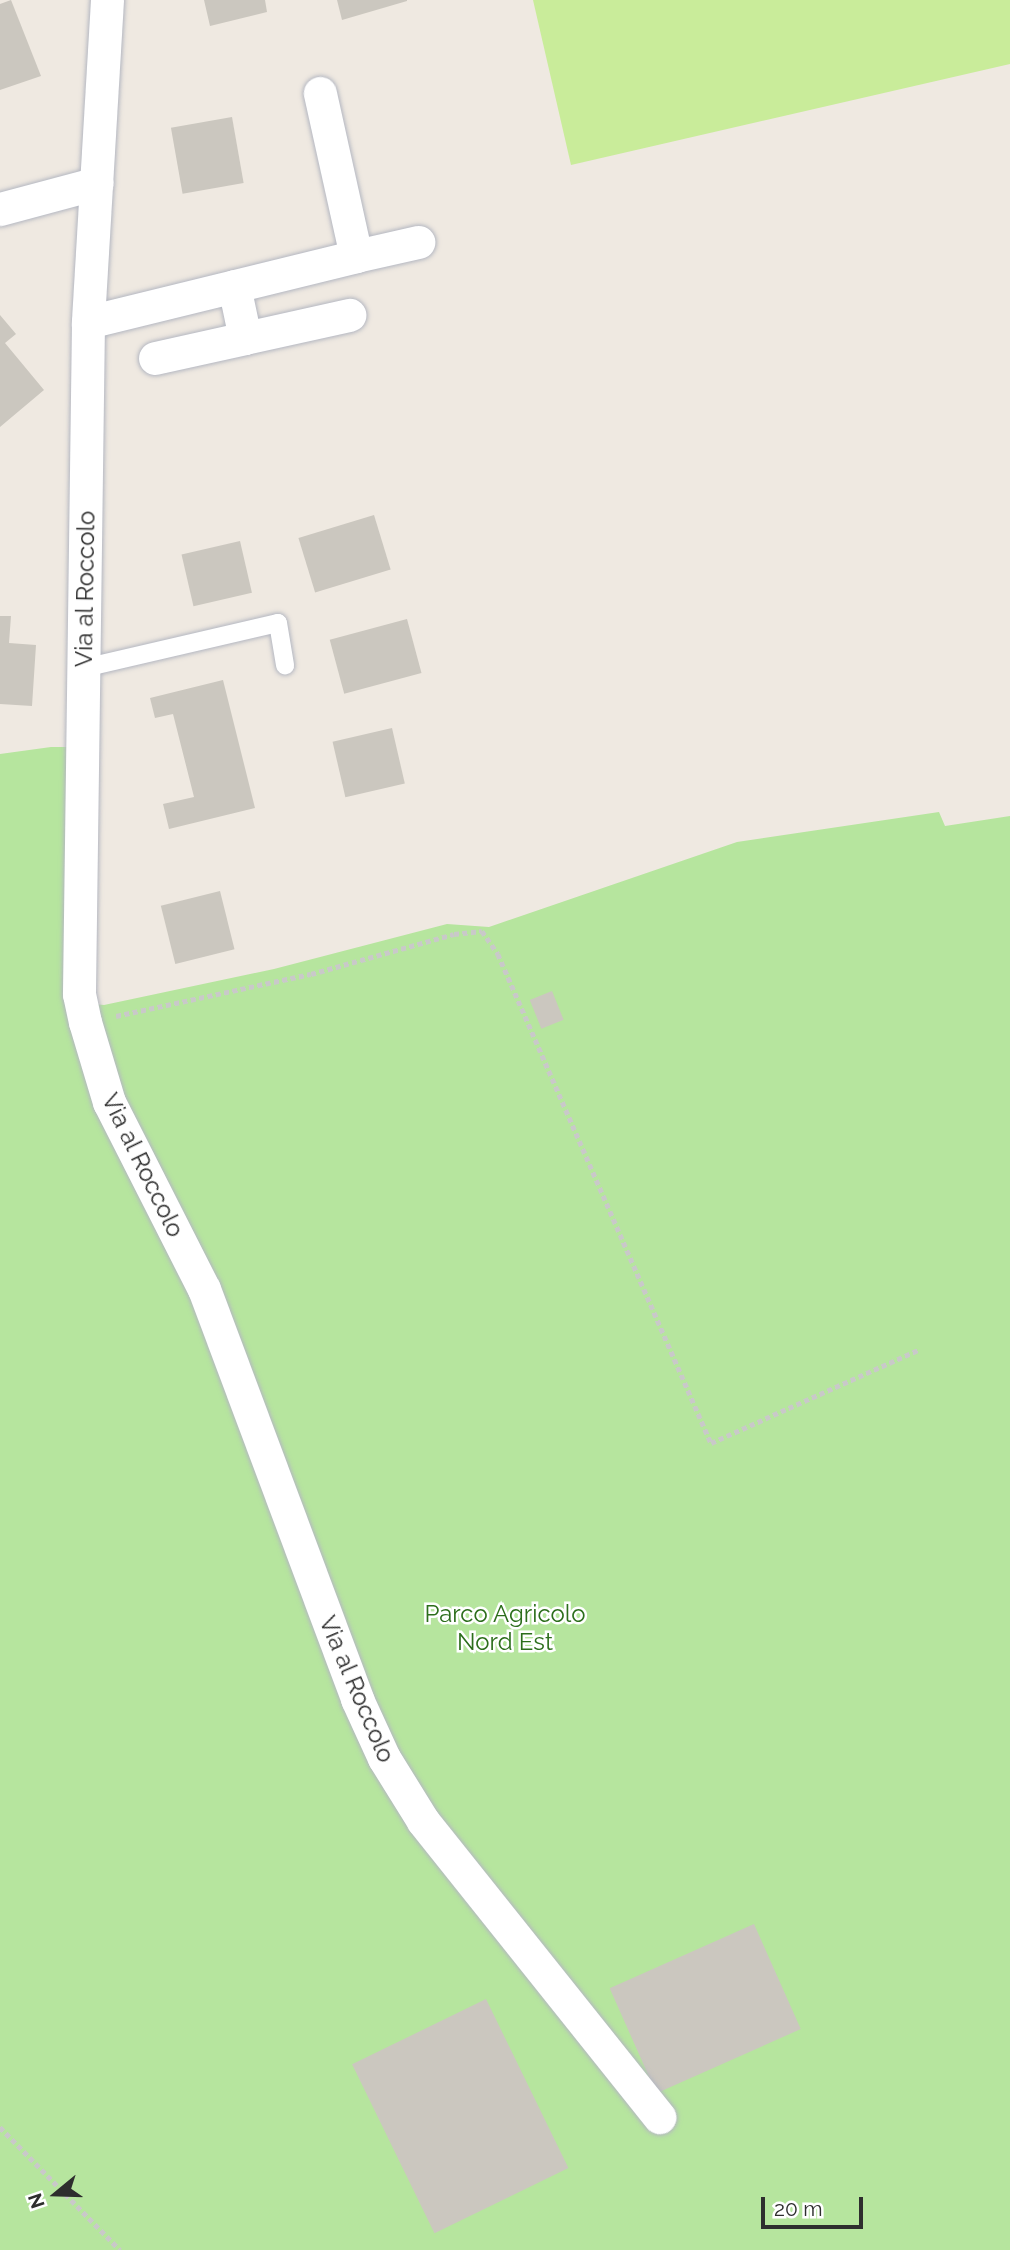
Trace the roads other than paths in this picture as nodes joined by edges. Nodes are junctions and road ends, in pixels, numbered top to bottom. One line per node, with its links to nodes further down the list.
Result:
1 (107, 0): 3 (street, Via al Roccolo)
2 (320, 93): 6 (street)
3 (97, 183): 4 (street); 9 (street, Via al Roccolo)
4 (0, 209)
5 (418, 242): 6 (street)
6 (356, 256): 7 (street)
7 (233, 286): 9 (street); 10 (street)
8 (349, 315): 10 (street)
9 (88, 322): 13 (street, Via al Roccolo)
10 (246, 338): 11 (street)
11 (155, 358)
12 (285, 665): 13 (lane)
13 (84, 668): 14 (street, Via al Roccolo)
14 (659, 2117)

